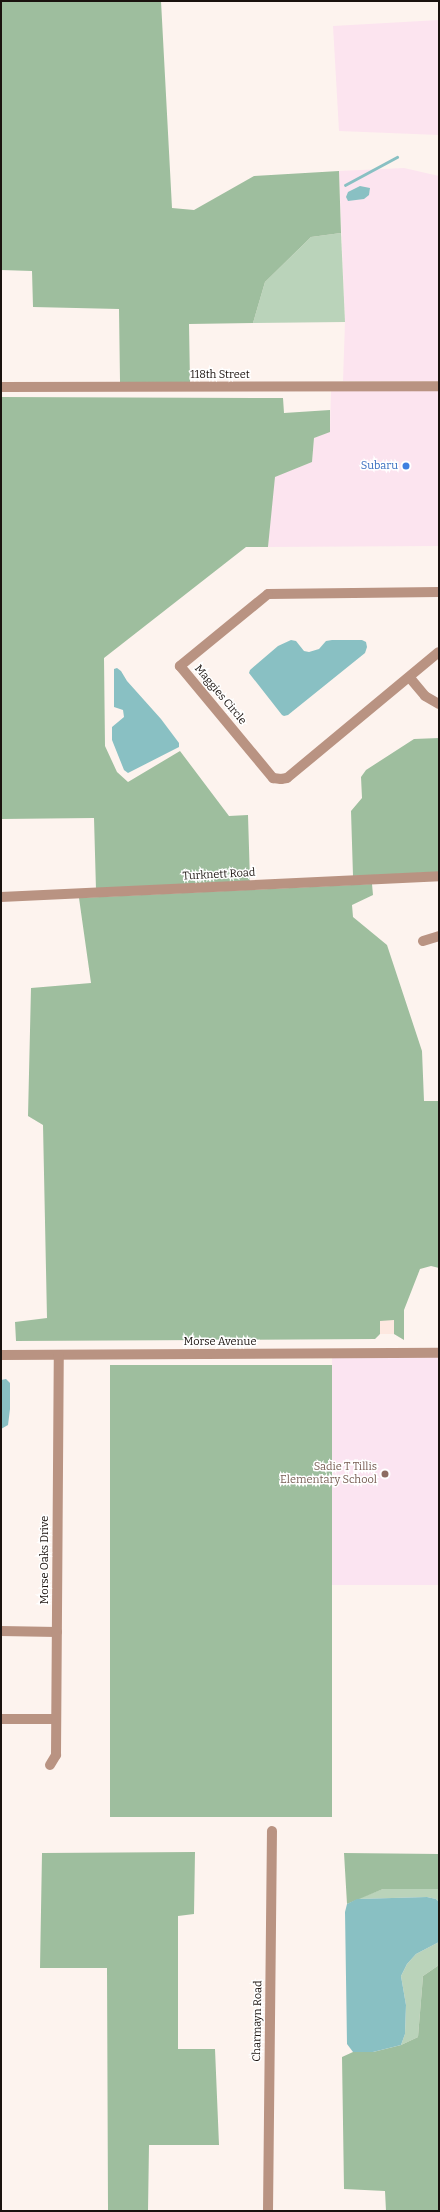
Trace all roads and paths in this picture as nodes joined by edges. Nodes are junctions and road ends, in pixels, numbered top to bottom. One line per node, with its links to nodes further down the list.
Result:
1 (439, 386): 2 (street, 118th Street)
2 (1, 387)
3 (439, 592): 5 (street, Maggies Circle)
4 (439, 652): 5 (street, Maggies Circle)
5 (410, 678): 6 (street)
6 (439, 704)
7 (439, 876): 8 (street, Turknett Road)
8 (1, 897)
9 (439, 936): 10 (street)
10 (423, 941)
11 (439, 1353): 13 (street, Morse Avenue)
12 (1, 1355): 13 (street, Morse Avenue)
13 (59, 1355): 15 (street, Morse Oaks Drive)
14 (1, 1631): 15 (street)
15 (57, 1632): 17 (street, Morse Oaks Drive)
16 (1, 1719): 17 (street)
17 (56, 1719): 18 (street, Morse Oaks Drive)
18 (50, 1765)
19 (272, 1831): 20 (street, Charmayn Road)
20 (268, 2211)

